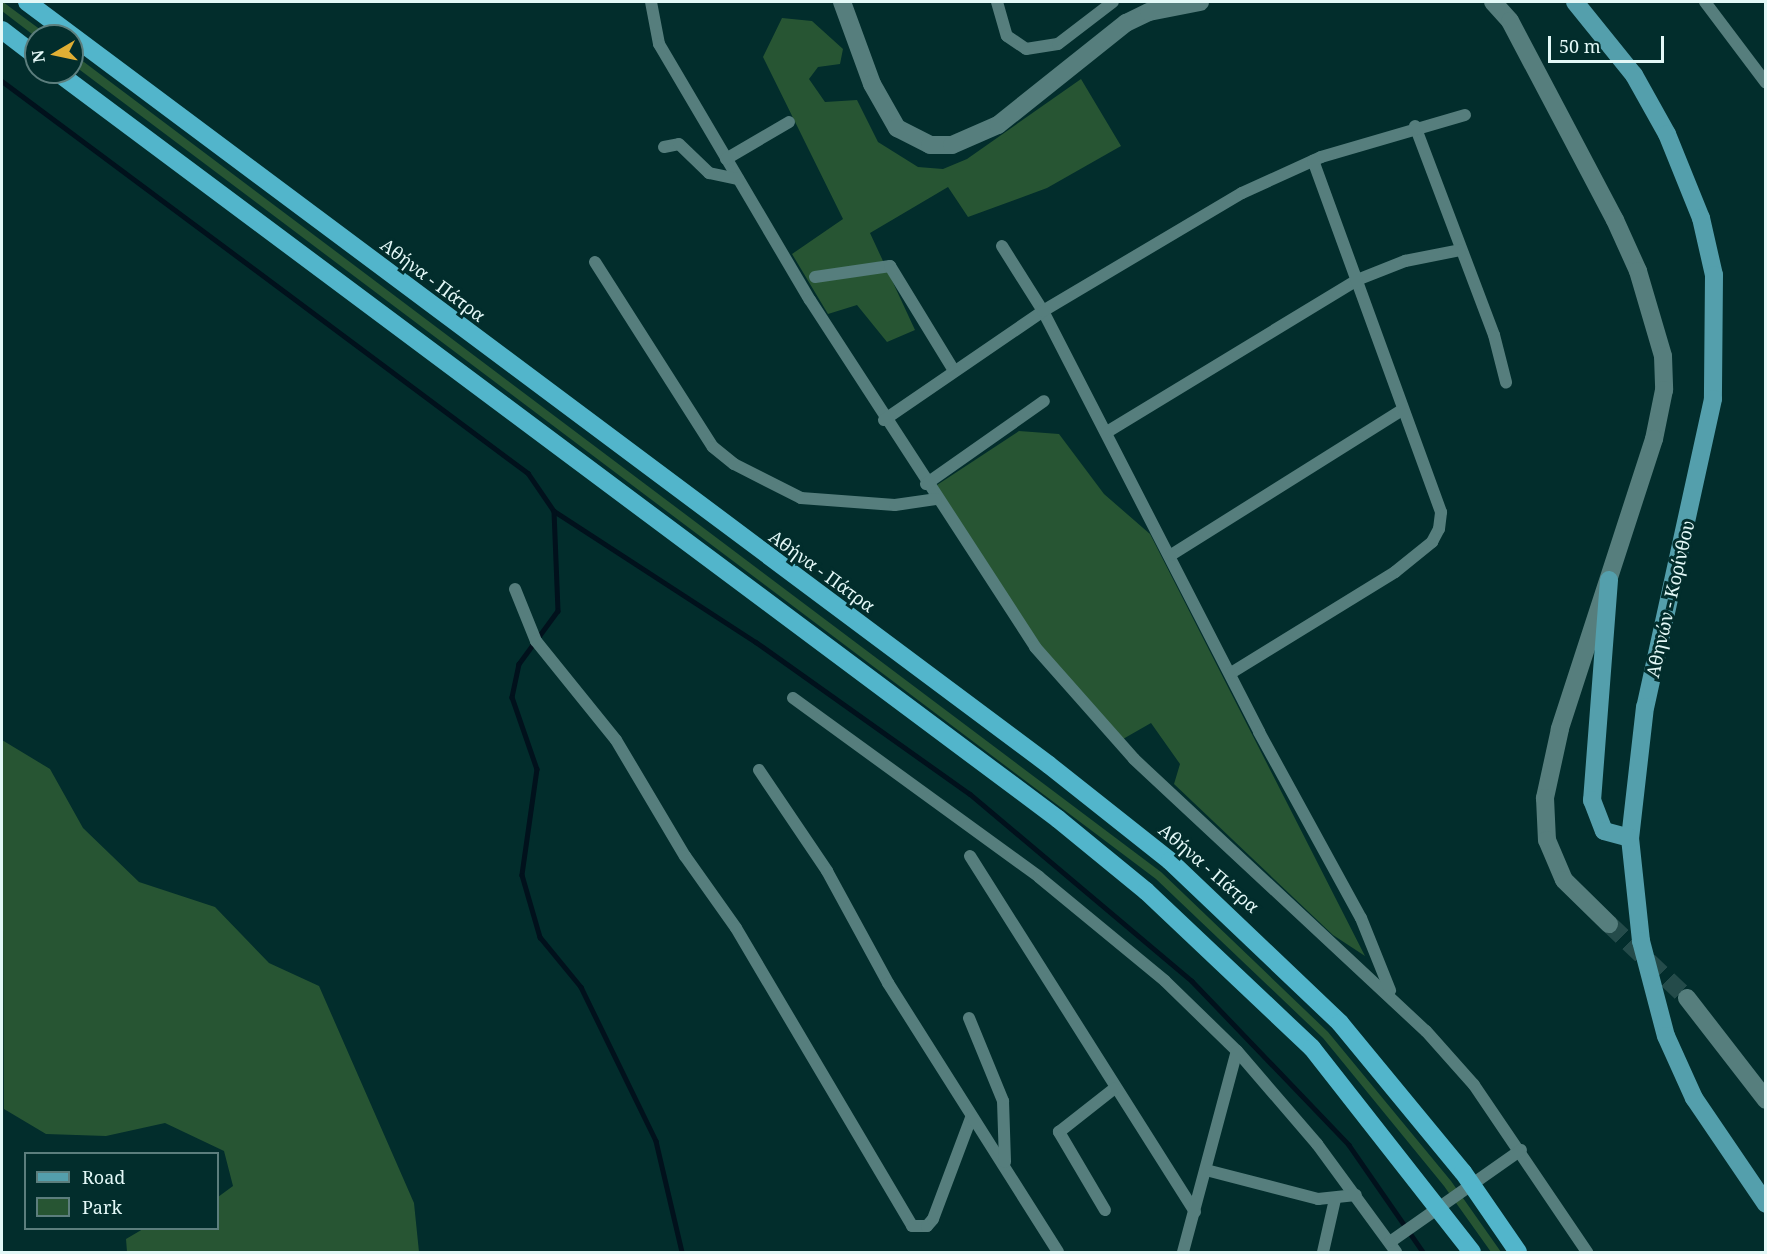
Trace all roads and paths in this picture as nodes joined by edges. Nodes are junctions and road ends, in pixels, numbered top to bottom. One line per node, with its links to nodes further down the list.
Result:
1 (27, 2): 66 (highway, Αθήνα - Πάτρα)
2 (651, 2): 18 (street)
3 (842, 2): 6 (street)
4 (997, 2): 5 (street)
5 (1113, 2)
6 (1200, 2)
7 (1493, 2): 36 (street)
8 (1575, 2): 41 (main road, Αθηνών - Κορίνθου)
9 (1705, 2): 12 (street)
10 (2, 30): 11 (highway)
11 (24, 47)
12 (1766, 83)
13 (73, 84): 65 (highway)
14 (1466, 115): 16 (street)
15 (789, 122): 18 (street)
16 (1415, 126): 19 (street); 22 (street)
17 (664, 147): 20 (street)
18 (726, 159): 20 (street)
19 (1312, 161): 25 (street); 26 (street)
20 (738, 179): 31 (street)
21 (1002, 246): 26 (street)
22 (1460, 250): 25 (street); 28 (street)
23 (595, 262): 34 (street)
24 (815, 277): 27 (street)
25 (1357, 280): 30 (street); 32 (street)
26 (1042, 311): 27 (street); 32 (street)
27 (954, 371): 31 (street)
28 (1506, 382)
29 (1044, 401): 33 (street)
30 (1402, 410): 35 (street); 38 (street)
31 (884, 420): 33 (street)
32 (1107, 432): 35 (street)
33 (926, 484): 34 (street)
34 (936, 499): 44 (street)
35 (1171, 555): 38 (street)
36 (1609, 580): 41 (main road); 43 (street)
37 (515, 589): 50 (street)
38 (1231, 673): 44 (street)
39 (793, 698): 47 (street)
40 (759, 770): 50 (street)
41 (1630, 838): 56 (main road, Αθηνών - Κορίνθου)
42 (970, 856): 48 (street)
43 (1609, 924)
44 (1392, 994): 51 (street)
45 (1687, 998): 49 (street)
46 (969, 1018): 52 (street)
47 (1237, 1051): 53 (street); 55 (street)
48 (1115, 1088): 57 (street); 58 (street)
49 (1766, 1100)
50 (971, 1118): 52 (street)
51 (1521, 1150): 60 (street); 67 (street)
52 (1005, 1162): 59 (street)
53 (1206, 1170): 54 (street); 58 (street)
54 (1335, 1199): 55 (street); 64 (street)
55 (1360, 1200): 60 (street)
56 (1766, 1204)
57 (1105, 1210)
58 (1194, 1212): 63 (street)
59 (1048, 1238): 61 (street); 62 (street)
60 (1393, 1247)
61 (1044, 1252)
62 (1058, 1252)
63 (1183, 1252)
64 (1323, 1252)
65 (1472, 1252)
66 (1518, 1252)
67 (1587, 1252)

